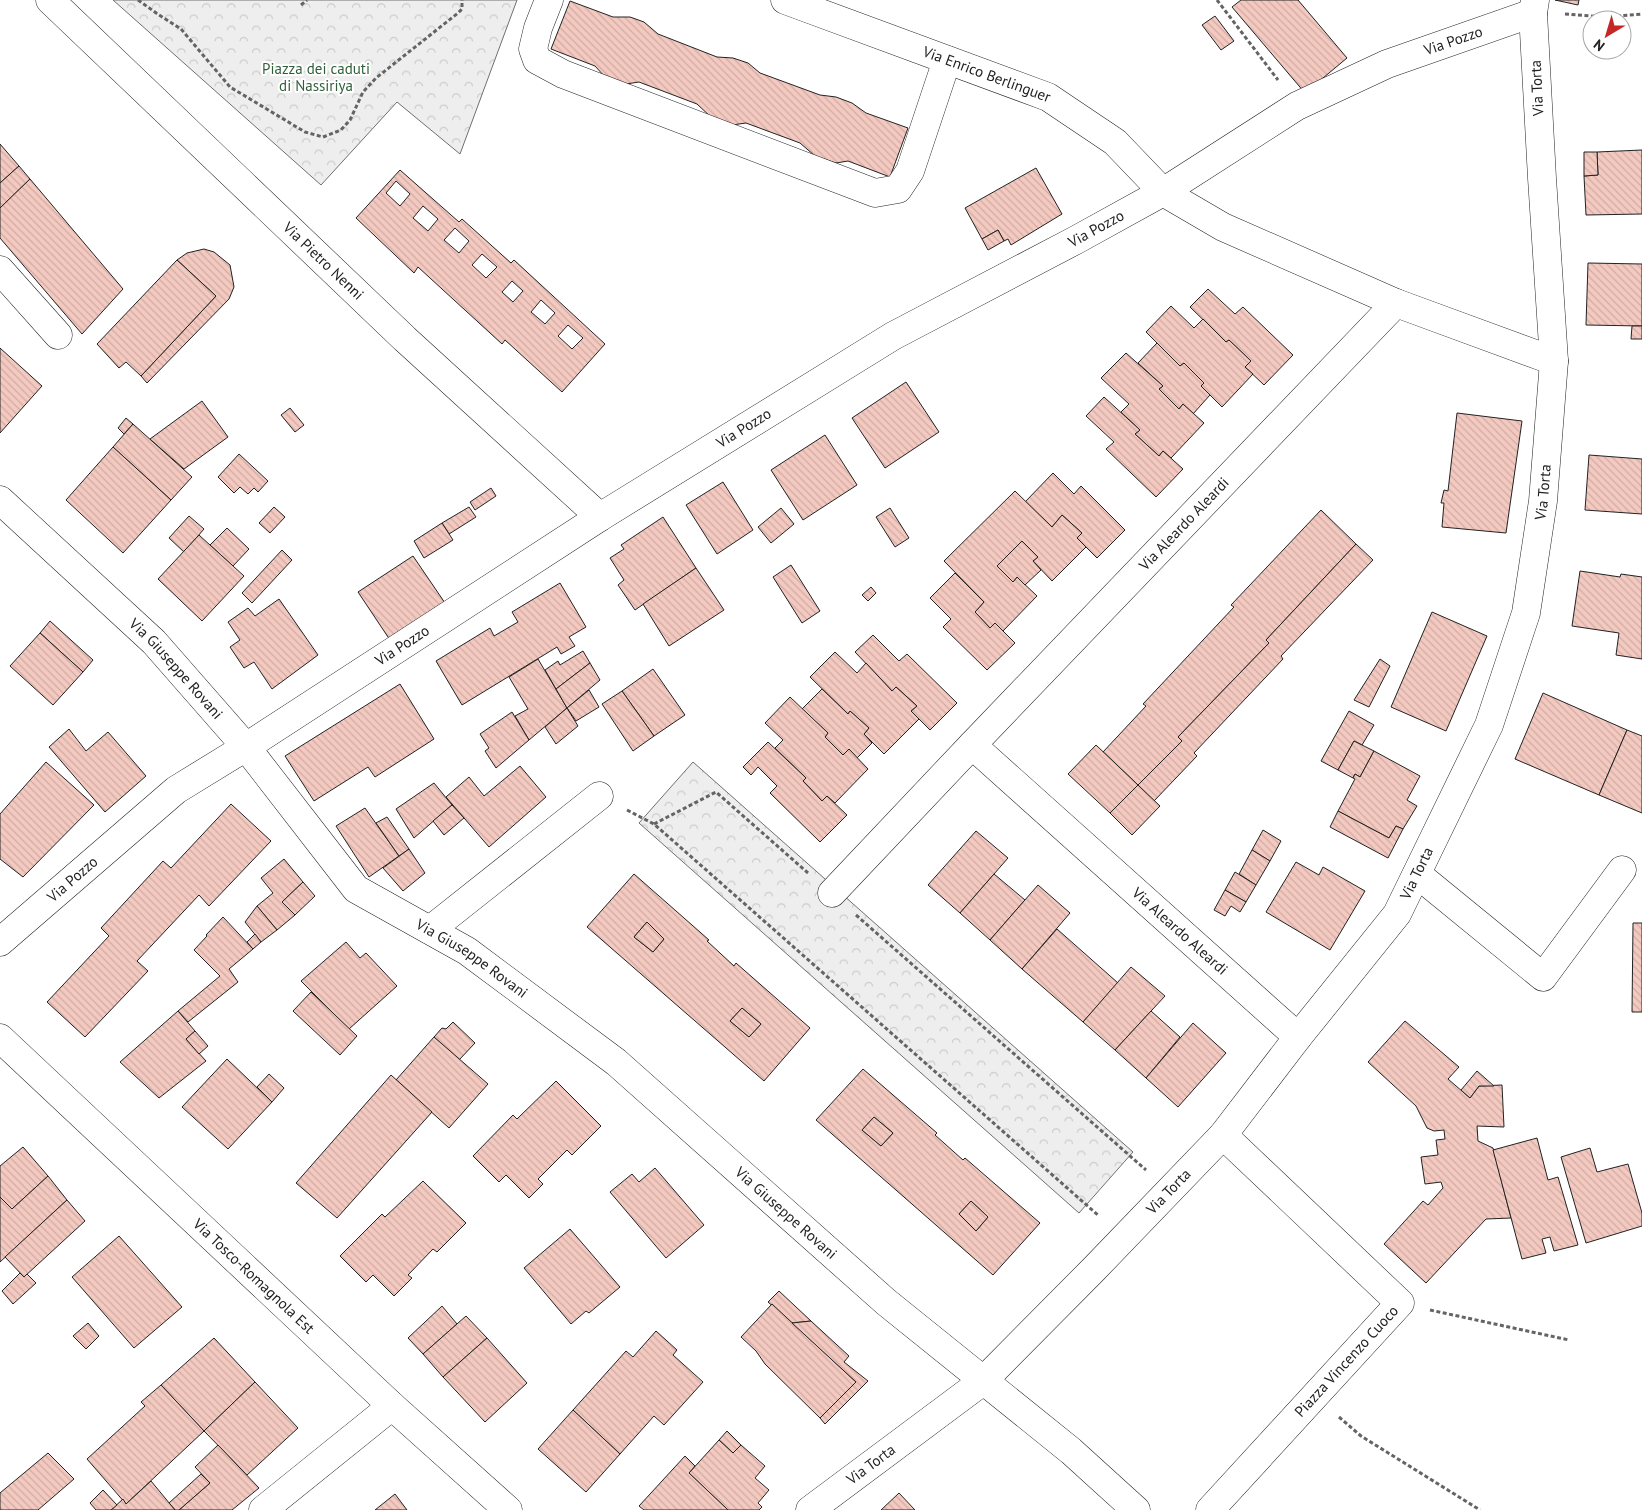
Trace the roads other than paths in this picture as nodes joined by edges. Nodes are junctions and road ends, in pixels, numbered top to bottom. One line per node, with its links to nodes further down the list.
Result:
1 (50, 0): 12 (street, Via Pietro Nenni)
2 (549, 0): 5 (street)
3 (785, 0): 5 (street, Via Enrico Berlinguer)
4 (1534, 6): 6 (street, Via Pozzo); 10 (street, Via Torta)
5 (947, 60): 6 (street, Via Enrico Berlinguer)
6 (1163, 192): 8 (street); 12 (street, Via Pozzo)
7 (0, 270): 9 (street)
8 (1396, 303): 10 (street); 13 (street, Via Aleardo Aleardi)
9 (58, 335)
10 (1554, 361): 17 (street, Via Torta)
11 (0, 500): 14 (street, Via Giuseppe Rovani)
12 (600, 517): 14 (street, Via Pozzo)
13 (972, 745): 18 (street, Via Aleardo Aleardi); 21 (street, Via Aleardo Aleardi)
14 (246, 747): 19 (street, Via Giuseppe Rovani); 20 (street, Via Pozzo)
15 (599, 796): 19 (street)
16 (1622, 870): 17 (street)
17 (1417, 874): 21 (street, Via Torta)
18 (832, 893)
19 (430, 930): 24 (street, Via Giuseppe Rovani)
20 (0, 942)
21 (1298, 1037): 23 (street, Via Torta)
22 (0, 1038): 25 (street, Via Tosco-Romagnola Est)
23 (1223, 1134): 24 (street, Via Torta); 30 (street, Piazza Vincenzo Cuoco)
24 (983, 1381): 28 (street, Via Torta); 29 (street)
25 (392, 1406): 26 (street); 27 (street, Via Tosco-Romagnola Est)
26 (263, 1510)
27 (508, 1510)
28 (810, 1510)
29 (1136, 1510)
30 (1210, 1510)

